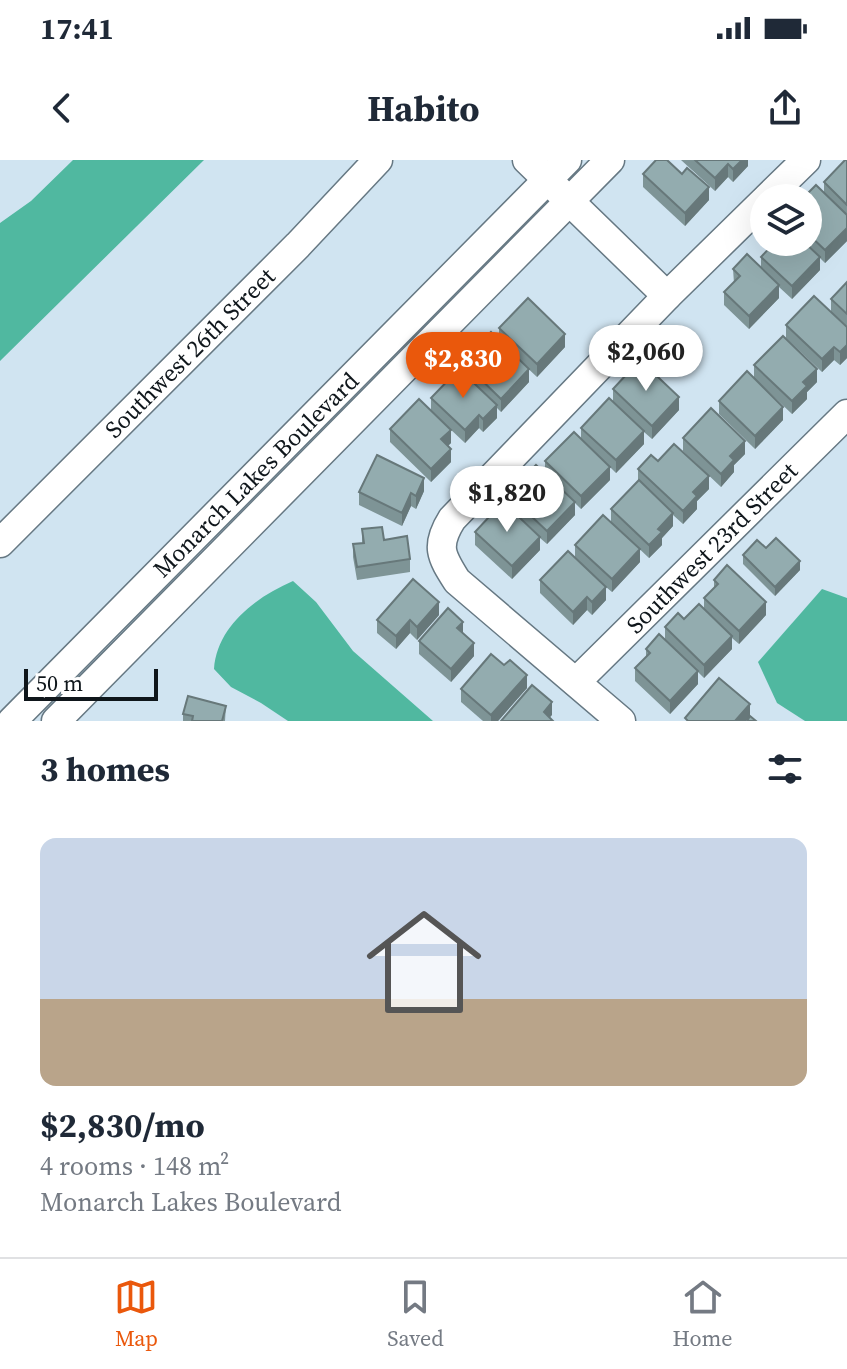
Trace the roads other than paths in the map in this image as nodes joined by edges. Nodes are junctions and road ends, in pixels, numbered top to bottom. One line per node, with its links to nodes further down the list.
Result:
1 (378, 160): 12 (street, Southwest 26th Street)
2 (527, 160): 6 (street)
3 (567, 160): 6 (street, Monarch Lakes Boulevard)
4 (610, 160): 8 (street, Monarch Lakes Boulevard)
5 (806, 160): 7 (street)
6 (548, 181): 8 (street); 14 (street, Monarch Lakes Boulevard)
7 (782, 184)
8 (570, 203): 10 (street); 15 (street, Monarch Lakes Boulevard)
9 (750, 216): 10 (street)
10 (667, 296): 13 (street)
11 (843, 425): 13 (street, Southwest 23rd Street)
12 (0, 543)
13 (576, 682): 16 (street)
14 (12, 721)
15 (56, 721)
16 (621, 721)

